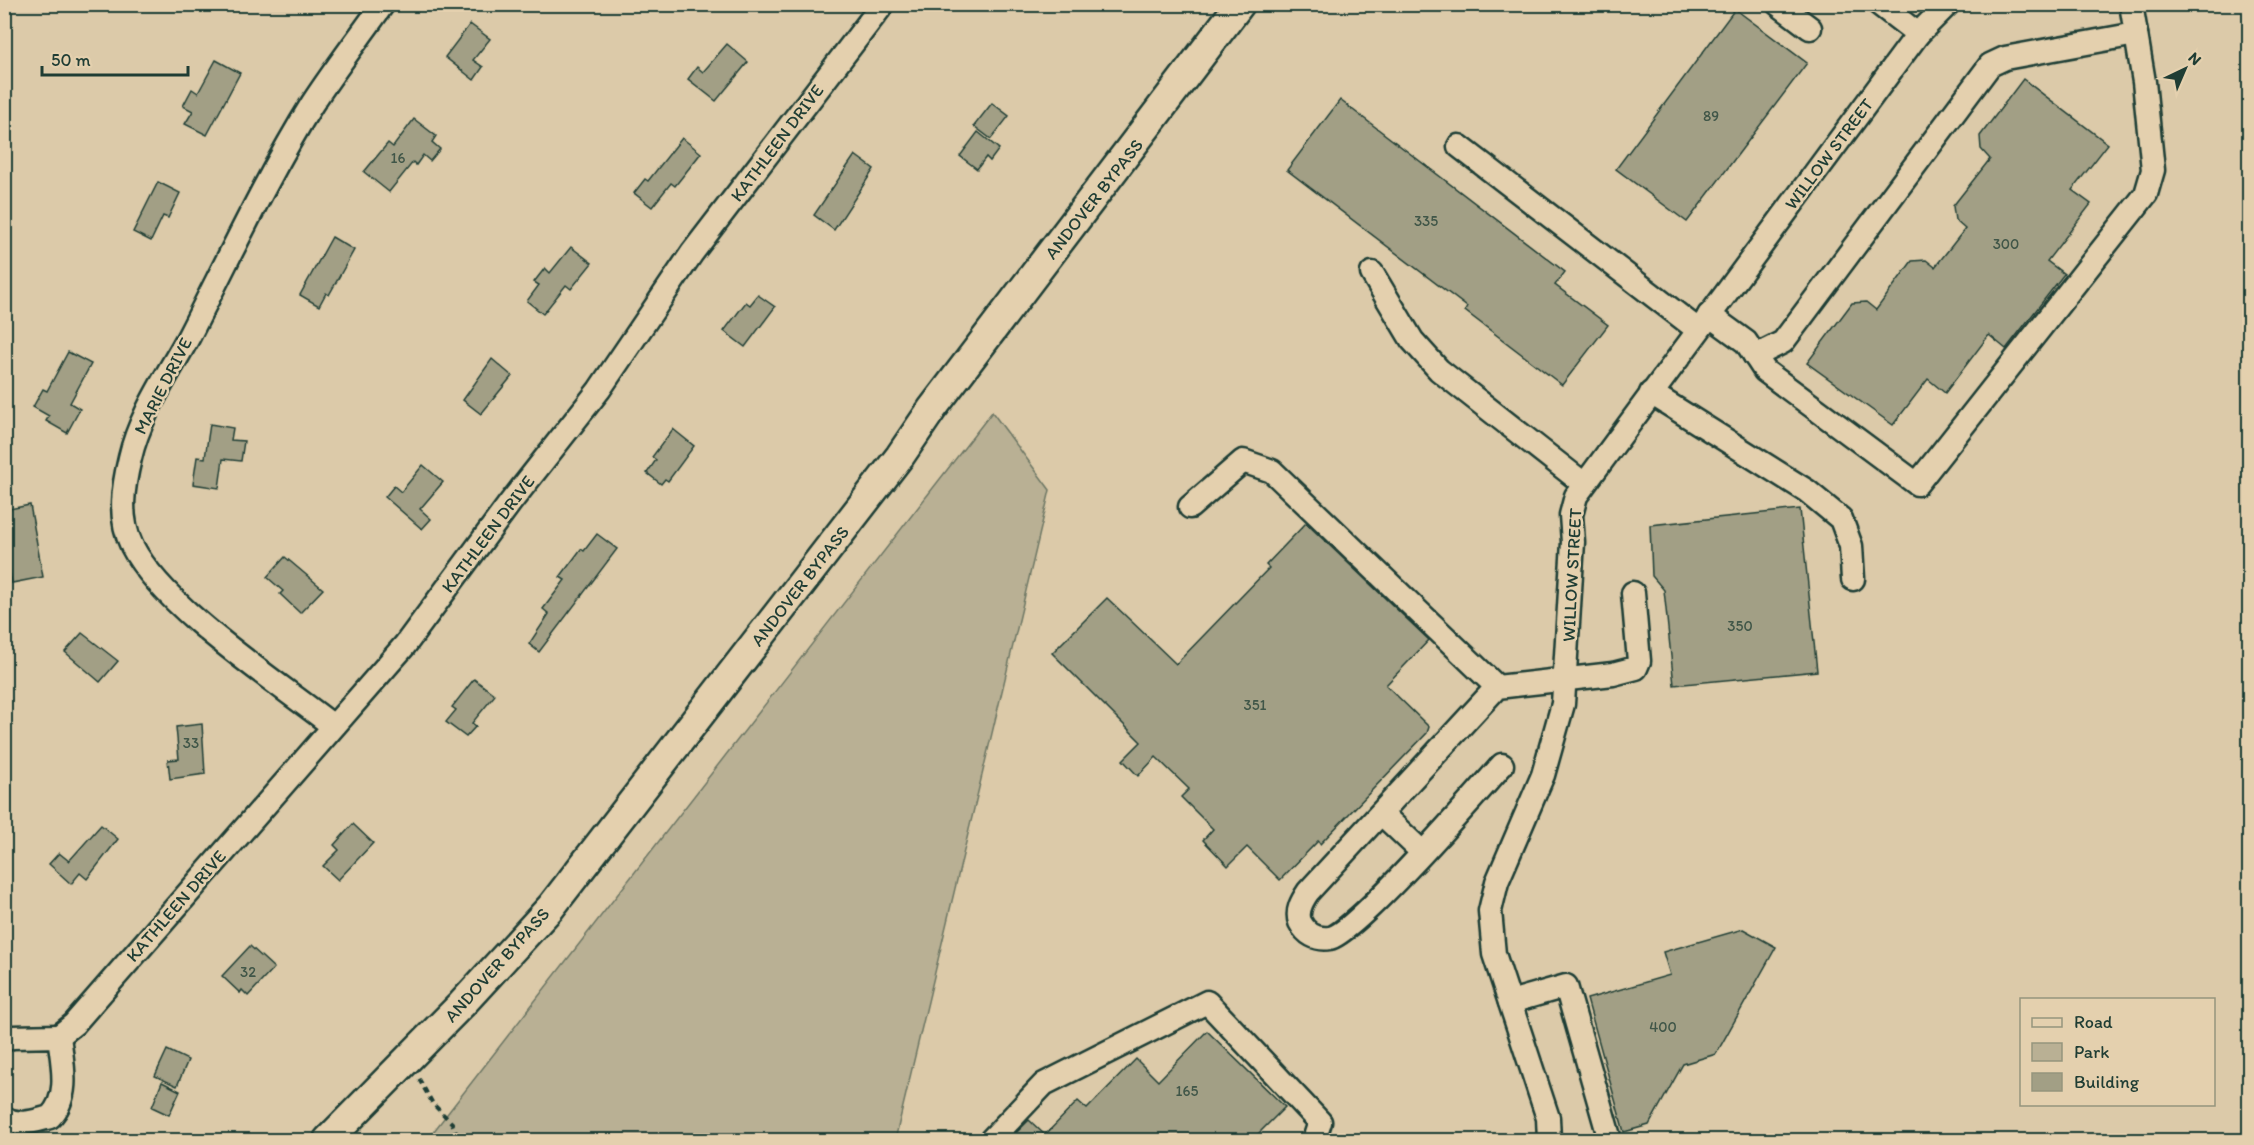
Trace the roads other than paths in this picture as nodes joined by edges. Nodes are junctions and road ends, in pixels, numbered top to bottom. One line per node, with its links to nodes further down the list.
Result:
1 (383, 4): 22 (street, MARIE DRIVE)
2 (884, 4): 22 (street, KATHLEEN DRIVE)
3 (1240, 4): 31 (main road, ANDOVER BYPASS)
4 (1778, 4): 8 (street)
5 (1879, 4): 9 (street)
6 (1948, 4): 9 (street, WILLOW STREET)
7 (2131, 4): 10 (street)
8 (1810, 28)
9 (1918, 34): 13 (street, WILLOW STREET)
10 (2136, 34): 14 (street); 14 (street)
11 (1460, 146): 13 (street)
12 (1372, 273): 16 (street)
13 (1704, 322): 14 (street); 15 (street, WILLOW STREET)
14 (1755, 356)
15 (1651, 393): 16 (street, WILLOW STREET); 18 (street)
16 (1584, 484): 20 (street, WILLOW STREET)
17 (1190, 507): 21 (street)
18 (1853, 579)
19 (1633, 593): 20 (street)
20 (1566, 679): 21 (street); 26 (street, WILLOW STREET)
21 (1497, 687): 24 (street)
22 (333, 726): 27 (street, KATHLEEN DRIVE)
23 (1502, 765): 25 (street)
24 (1382, 814): 25 (street); 25 (street)
25 (1422, 852)
26 (1510, 1002): 33 (street, WILLOW STREET); 34 (street)
27 (59, 1036): 28 (street); 29 (street)
28 (4, 1040)
29 (4, 1118)
30 (1317, 1131): 32 (street)
31 (328, 1140)
32 (991, 1140)
33 (1549, 1140)
34 (1610, 1140)

